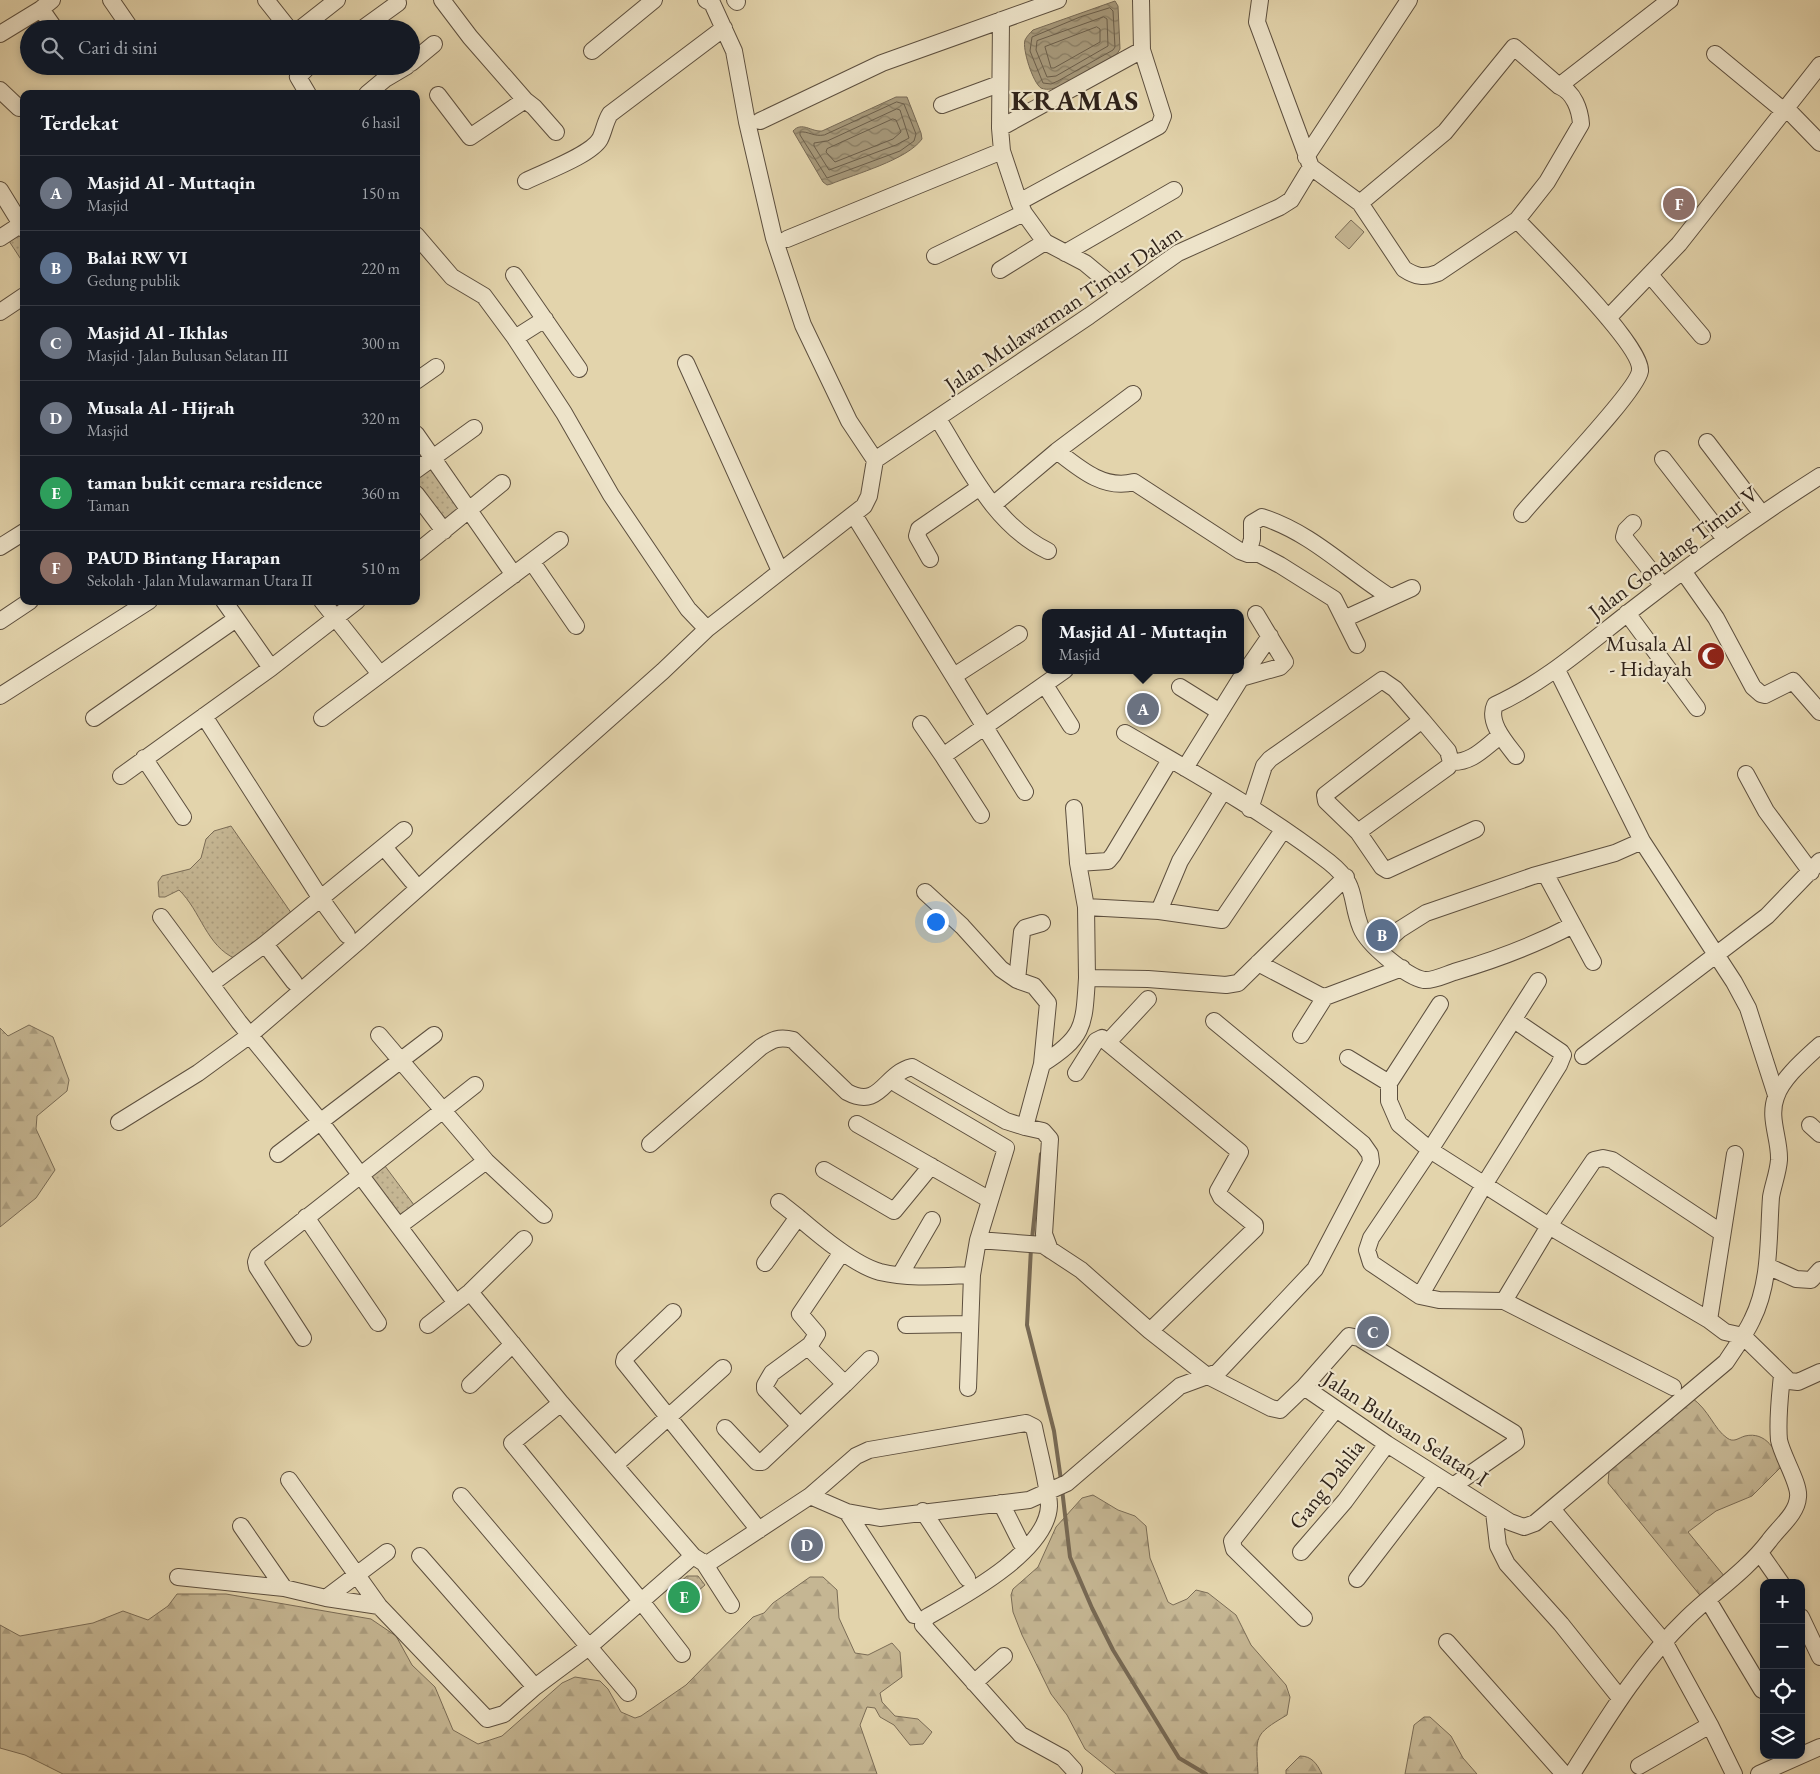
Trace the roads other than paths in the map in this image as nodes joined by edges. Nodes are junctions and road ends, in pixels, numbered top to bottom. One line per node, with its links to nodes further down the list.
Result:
1 (111, 0): 16 (street)
2 (266, 0): 17 (street)
3 (338, 0): 18 (street)
4 (442, 0): 38 (street)
5 (654, 0): 26 (street)
6 (706, 0): 22 (street)
7 (1058, 0): 20 (street)
8 (1141, 0): 25 (street)
9 (1260, 0): 47 (street)
10 (1409, 0): 47 (street, Jalan Mulawarman Timur Dalam)
11 (1670, 0): 33 (street)
12 (398, 3): 19 (street)
13 (46, 5): 14 (street); 15 (street)
14 (22, 20)
15 (52, 20)
16 (125, 20)
17 (282, 20)
18 (312, 20)
19 (374, 20)
20 (1001, 20): 32 (street); 42 (street)
21 (20, 21): 23 (street)
22 (724, 28): 48 (street); 84 (street)
23 (0, 34)
24 (434, 44): 28 (street)
25 (1142, 50): 43 (street); 52 (street)
26 (592, 51)
27 (1715, 54): 41 (street)
28 (420, 56)
29 (1820, 66): 41 (street)
30 (300, 75): 35 (street)
31 (392, 75): 36 (street)
32 (999, 84): 39 (street); 43 (street)
33 (1559, 86): 51 (street); 53 (street)
34 (0, 90): 40 (street)
35 (306, 90)
36 (372, 90)
37 (438, 95): 38 (street)
38 (525, 100): 44 (street)
39 (942, 105)
40 (19, 108)
41 (1785, 110): 45 (street); 64 (street)
42 (760, 121)
43 (1000, 128): 46 (street)
44 (556, 132)
45 (1820, 143)
46 (1002, 151): 52 (street); 57 (street)
47 (1309, 162): 51 (street); 65 (street, Jalan Mulawarman Timur Dalam)
48 (526, 181)
49 (0, 190): 54 (street)
50 (1174, 190): 60 (street)
51 (1360, 203): 53 (street)
52 (1021, 208): 59 (street); 61 (street)
53 (1516, 220): 68 (street)
54 (20, 224)
55 (20, 228): 56 (street)
56 (0, 238)
57 (787, 239)
58 (420, 240): 71 (street)
59 (1046, 242): 60 (street); 62 (street)
60 (1065, 253): 65 (street)
61 (935, 256)
62 (1000, 270)
63 (514, 275): 69 (street)
64 (1651, 276): 68 (street); 70 (street)
65 (1118, 296): 77 (street, Jalan Mulawarman Timur Dalam)
66 (20, 299): 67 (street)
67 (0, 312)
68 (1608, 318): 92 (street)
69 (545, 319): 71 (street); 74 (street)
70 (1702, 336)
71 (515, 338): 124 (street)
72 (686, 362): 107 (street)
73 (436, 367): 75 (street)
74 (579, 369)
75 (420, 378)
76 (1133, 394): 81 (street)
77 (938, 419): 84 (street, Jalan Mulawarman Timur Dalam); 88 (street)
78 (474, 428): 82 (street)
79 (420, 439): 82 (street)
80 (1707, 442): 93 (street)
81 (1057, 451): 90 (street); 103 (street)
82 (433, 457): 85 (street); 91 (street)
83 (1663, 459): 98 (street)
84 (875, 460): 94 (street)
85 (420, 467)
86 (1820, 476): 93 (street, Jalan Gondang Timur V)
87 (502, 483): 91 (street)
88 (980, 487): 90 (street); 104 (street)
89 (420, 499): 96 (street)
90 (993, 505): 102 (street)
91 (469, 511): 96 (street); 108 (street)
92 (1522, 514)
93 (1762, 514): 98 (street, Jalan Gondang Timur V)
94 (854, 515): 107 (street); 134 (street)
95 (1634, 523): 109 (street)
96 (444, 531): 101 (street)
97 (20, 534): 100 (street)
98 (1726, 539): 106 (street, Jalan Gondang Timur V)
99 (560, 540): 105 (street)
100 (0, 547)
101 (420, 551)
102 (1048, 551)
103 (1248, 554): 111 (street); 121 (street)
104 (930, 559)
105 (532, 562): 108 (street); 123 (street)
106 (1683, 570): 109 (street, Jalan Gondang Timur V); 141 (street)
107 (780, 572): 124 (street)
108 (514, 575): 130 (street)
109 (1663, 586): 117 (street, Jalan Gondang Timur V)
110 (1412, 588): 111 (street)
111 (1390, 597): 121 (street)
112 (24, 605): 122 (street)
113 (143, 605): 138 (street)
114 (227, 605): 119 (street)
115 (325, 605): 120 (street)
116 (352, 605): 120 (street)
117 (1627, 613): 129 (street, Jalan Gondang Timur V); 139 (street)
118 (1256, 614): 126 (street)
119 (236, 619): 128 (street); 143 (street)
120 (335, 619): 128 (street); 130 (street)
121 (1344, 619): 127 (street)
122 (0, 620)
123 (576, 626)
124 (707, 629): 200 (street)
125 (1019, 634): 134 (street)
126 (1270, 636): 133 (street); 135 (street)
127 (1357, 645)
128 (271, 668): 142 (street)
129 (1557, 670): 150 (street, Jalan Gondang Timur V); 169 (street)
130 (380, 674): 144 (street)
131 (1060, 674): 136 (street)
132 (1244, 674): 135 (street)
133 (1244, 674)
134 (954, 676): 148 (street)
135 (1241, 678): 140 (street)
136 (1045, 685): 147 (street); 148 (street)
137 (1180, 687): 140 (street)
138 (0, 696)
139 (1698, 708)
140 (1220, 712): 156 (street)
141 (1820, 712)
142 (204, 716): 153 (street); 177 (street)
143 (94, 718)
144 (322, 718)
145 (1422, 720): 155 (street); 162 (street); 168 (street)
146 (921, 724): 151 (street)
147 (1071, 726)
148 (985, 727): 151 (street); 160 (street)
149 (1125, 733): 154 (street)
150 (1500, 736): 152 (street); 155 (street)
151 (943, 756): 163 (street)
152 (1516, 756)
153 (144, 758): 158 (street); 164 (street)
154 (1170, 760): 156 (street); 171 (street)
155 (1450, 762): 168 (street)
156 (1185, 768): 159 (street)
157 (1746, 774): 172 (street)
158 (121, 776)
159 (1223, 791): 162 (street); 179 (street)
160 (1025, 792)
161 (1074, 808): 171 (street)
162 (1250, 808): 167 (street)
163 (981, 815)
164 (183, 817)
165 (1476, 829): 168 (street)
166 (404, 830): 170 (street)
167 (1283, 830): 174 (street); 179 (street)
168 (1358, 832)
169 (1642, 840): 173 (street); 186 (street)
170 (384, 847): 175 (street); 177 (street)
171 (1078, 863): 178 (street)
172 (1815, 866): 186 (street)
173 (1545, 873): 182 (street); 185 (street)
174 (1346, 877): 185 (street); 188 (street)
175 (412, 881)
176 (925, 892): 191 (street)
177 (321, 899): 183 (street); 184 (street)
178 (1086, 907): 179 (street); 190 (street)
179 (1160, 911)
180 (161, 917): 194 (street)
181 (1042, 923): 191 (street)
182 (1573, 925): 187 (street); 189 (street)
183 (348, 935)
184 (265, 944): 193 (street); 194 (street)
185 (1378, 949): 189 (street)
186 (1717, 955): 206 (street); 214 (street)
187 (1593, 962)
188 (1258, 963): 190 (street); 195 (street)
189 (1402, 968): 195 (street)
190 (1087, 978): 209 (street)
191 (1017, 980): 209 (street)
192 (1538, 981): 198 (street)
193 (294, 982)
194 (212, 984): 200 (street)
195 (1325, 997): 202 (street)
196 (1148, 999): 204 (street)
197 (1440, 1004): 211 (street)
198 (1514, 1020): 221 (street); 228 (street)
199 (1214, 1021): 265 (street)
200 (250, 1035): 216 (street); 217 (street)
201 (379, 1035): 208 (street)
202 (1302, 1035)
203 (434, 1036): 208 (street)
204 (1109, 1041): 210 (street); 257 (street)
205 (1820, 1045): 214 (street)
206 (1583, 1056)
207 (1348, 1058): 211 (street)
208 (400, 1061): 215 (street); 216 (street)
209 (1042, 1064): 219 (street)
210 (1076, 1073)
211 (1388, 1083): 221 (street)
212 (476, 1084): 215 (street)
213 (897, 1084): 229 (street)
214 (1776, 1095): 243 (street, Jalan Bulusan Selatan I)
215 (443, 1110): 224 (street); 227 (street)
216 (320, 1121): 222 (street); 227 (street)
217 (119, 1122)
218 (857, 1124): 225 (street)
219 (1025, 1127): 220 (street); 240 (street)
220 (650, 1144)
221 (1430, 1150): 228 (street); 248 (street)
222 (278, 1154)
223 (1735, 1154): 237 (street)
224 (486, 1161): 231 (street); 235 (street)
225 (931, 1166): 226 (street); 229 (street)
226 (824, 1170)
227 (360, 1175): 232 (street); 235 (street)
228 (1484, 1185): 236 (street); 248 (street)
229 (990, 1200): 239 (street)
230 (779, 1202): 233 (street)
231 (544, 1215)
232 (306, 1217): 253 (street); 259 (street)
233 (801, 1219): 241 (street); 242 (street)
234 (932, 1220): 246 (street)
235 (399, 1226): 250 (street)
236 (1549, 1226): 237 (street); 249 (street); 252 (street)
237 (1722, 1233): 252 (street)
238 (524, 1239): 247 (street)
239 (978, 1240): 240 (street, Jalan Bulusan Selatan I); 245 (street)
240 (1046, 1247): 257 (street, Jalan Bulusan Selatan I)
241 (842, 1252): 246 (street); 261 (street)
242 (765, 1264)
243 (1767, 1266): 244 (street); 258 (street, Jalan Bulusan Selatan I)
244 (1820, 1270)
245 (972, 1274): 246 (street); 255 (street)
246 (900, 1275)
247 (470, 1292): 250 (street); 260 (street)
248 (1420, 1296): 249 (street)
249 (1504, 1301): 270 (street)
250 (456, 1303): 254 (street)
251 (673, 1312): 274 (street)
252 (1709, 1320): 258 (street)
253 (378, 1323)
254 (428, 1324)
255 (970, 1324): 256 (street); 271 (street)
256 (906, 1325)
257 (1150, 1331): 265 (street, Jalan Bulusan Selatan I)
258 (1743, 1336): 266 (street); 286 (street, Jalan Bulusan Selatan I)
259 (303, 1338)
260 (513, 1344): 268 (street); 272 (street)
261 (810, 1345): 267 (street); 275 (street)
262 (870, 1359): 267 (street)
263 (723, 1368): 274 (street)
264 (1820, 1372): 266 (street)
265 (1206, 1375): 269 (street, Jalan Bulusan Selatan I); 282 (street)
266 (1782, 1375): 295 (street)
267 (845, 1384): 275 (street)
268 (470, 1385)
269 (1304, 1387): 273 (street, Jalan Bulusan Selatan I); 281 (street)
270 (1674, 1387)
271 (968, 1388)
272 (561, 1403): 278 (street); 305 (street)
273 (1336, 1409): 277 (street, Jalan Bulusan Selatan I); 310 (street)
274 (670, 1417): 278 (street); 291 (street)
275 (800, 1426): 276 (street)
276 (725, 1428)
277 (1387, 1444): 279 (street, Jalan Bulusan Selatan I); 294 (street, Gang Dahlia)
278 (615, 1465): 297 (street)
279 (1436, 1476): 281 (street, Jalan Bulusan Selatan I); 301 (street)
280 (289, 1480): 298 (street)
281 (1453, 1486): 289 (street, Jalan Bulusan Selatan I)
282 (1057, 1488): 284 (street); 285 (street); 318 (street)
283 (461, 1496): 314 (street)
284 (810, 1496): 288 (street); 291 (street)
285 (1001, 1503): 287 (street); 292 (street)
286 (1552, 1509): 289 (street, Jalan Bulusan Selatan I); 313 (street)
287 (923, 1511): 288 (street); 300 (street)
288 (847, 1512): 309 (street)
289 (1494, 1512): 322 (street)
290 (241, 1526): 303 (street)
291 (759, 1530): 297 (street)
292 (1021, 1543)
293 (387, 1552): 298 (street)
294 (1301, 1552)
295 (1760, 1553): 302 (street); 306 (street)
296 (420, 1556): 319 (street)
297 (699, 1560): 305 (street); 307 (street)
298 (357, 1576): 304 (street); 308 (street)
299 (178, 1577): 303 (street)
300 (967, 1578)
301 (1357, 1579)
302 (1778, 1579)
303 (284, 1588): 304 (street)
304 (326, 1598): 308 (street)
305 (641, 1600): 314 (street); 315 (street)
306 (1708, 1600): 313 (street); 320 (street)
307 (731, 1605)
308 (379, 1606): 319 (street)
309 (914, 1615)
310 (1304, 1618)
311 (1804, 1624): 317 (street)
312 (1447, 1642): 327 (street)
313 (1665, 1643): 322 (street); 323 (street)
314 (590, 1646): 319 (street); 321 (street)
315 (682, 1654)
316 (1004, 1656): 318 (street)
317 (1820, 1657)
318 (974, 1683): 326 (street)
319 (535, 1687)
320 (1760, 1687)
321 (628, 1693)
322 (1620, 1698): 328 (street)
323 (1710, 1725): 325 (street); 329 (street)
324 (1820, 1747): 330 (street)
325 (1639, 1766)
326 (1074, 1770)
327 (1564, 1774)
328 (1572, 1774)
329 (1734, 1774)
330 (1758, 1774)

